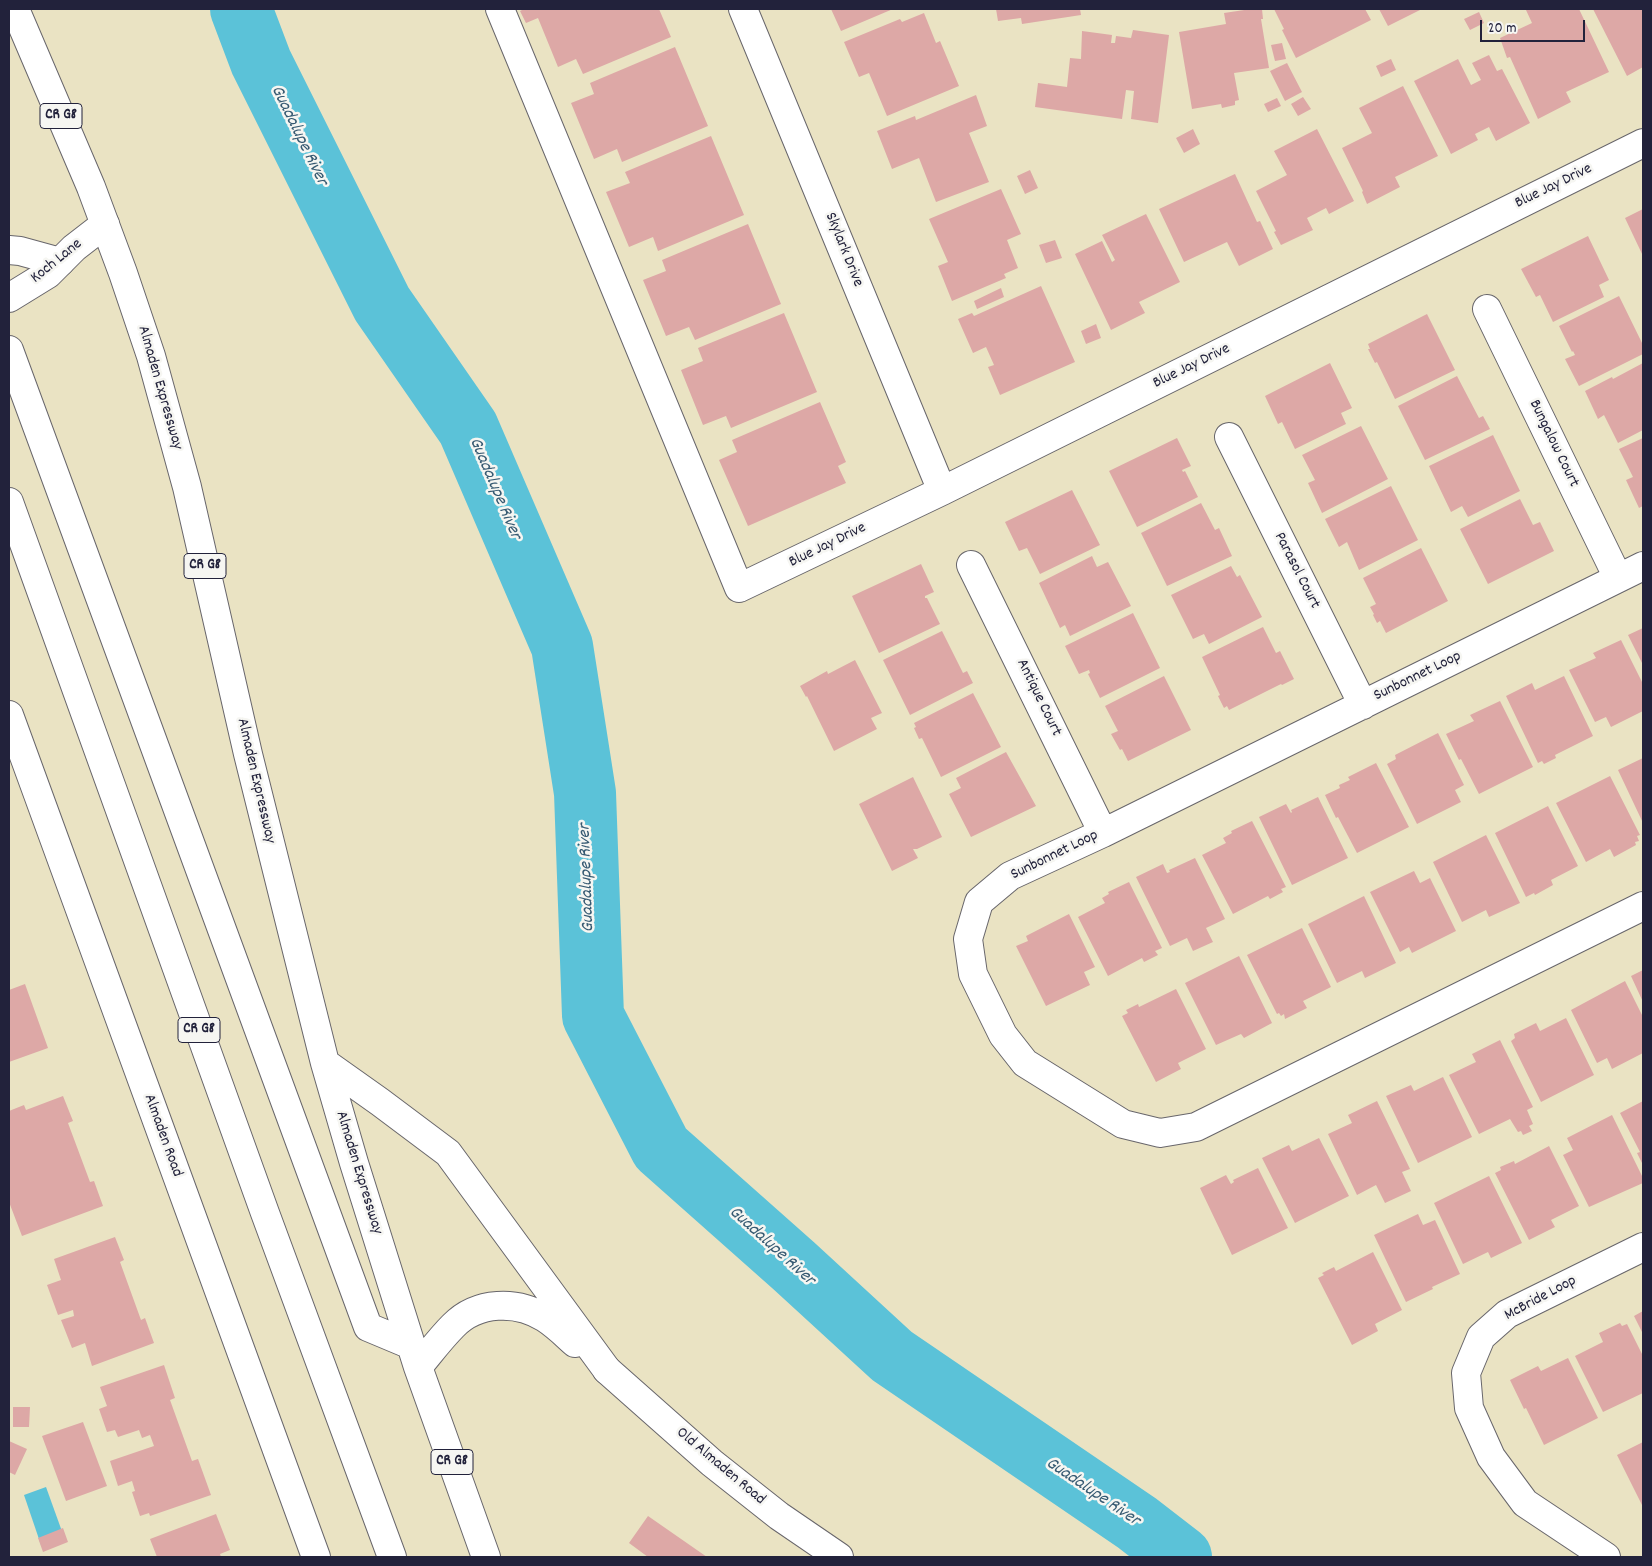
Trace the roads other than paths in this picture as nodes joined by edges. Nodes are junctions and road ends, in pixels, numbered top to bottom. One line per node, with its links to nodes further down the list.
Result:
1 (15, 9): 5 (street, Almaden Expressway / CR G8)
2 (500, 9): 12 (street, Blue Jay Drive)
3 (744, 9): 12 (street, Skylark Drive)
4 (1643, 143): 12 (street, Blue Jay Drive)
5 (105, 224): 7 (street, Koch Lane); 21 (street, Almaden Expressway / CR G8)
6 (9, 250): 7 (street)
7 (60, 262): 8 (street, Koch Lane)
8 (9, 298)
9 (1487, 309): 16 (street, Bungalow Court)
10 (9, 350): 23 (street)
11 (1229, 437): 17 (street, Parasol Court)
12 (942, 491)
13 (9, 502): 26 (street, CR G8)
14 (971, 564): 19 (street, Antique Court)
15 (1643, 566): 16 (street, Sunbonnet Loop)
16 (1618, 578): 17 (street, Sunbonnet Loop)
17 (1363, 705): 19 (street, Sunbonnet Loop)
18 (9, 715): 25 (street, Almaden Road)
19 (1103, 832): 20 (street, Sunbonnet Loop)
20 (1643, 906)
21 (325, 1063): 23 (street, Almaden Expressway / CR G8); 24 (street)
22 (1643, 1247): 29 (street, McBride Loop)
23 (414, 1356): 24 (street); 27 (street, Almaden Expressway / CR G8)
24 (607, 1370): 28 (street, Old Almaden Road)
25 (316, 1557)
26 (392, 1557)
27 (486, 1557)
28 (838, 1557)
29 (1606, 1557)

